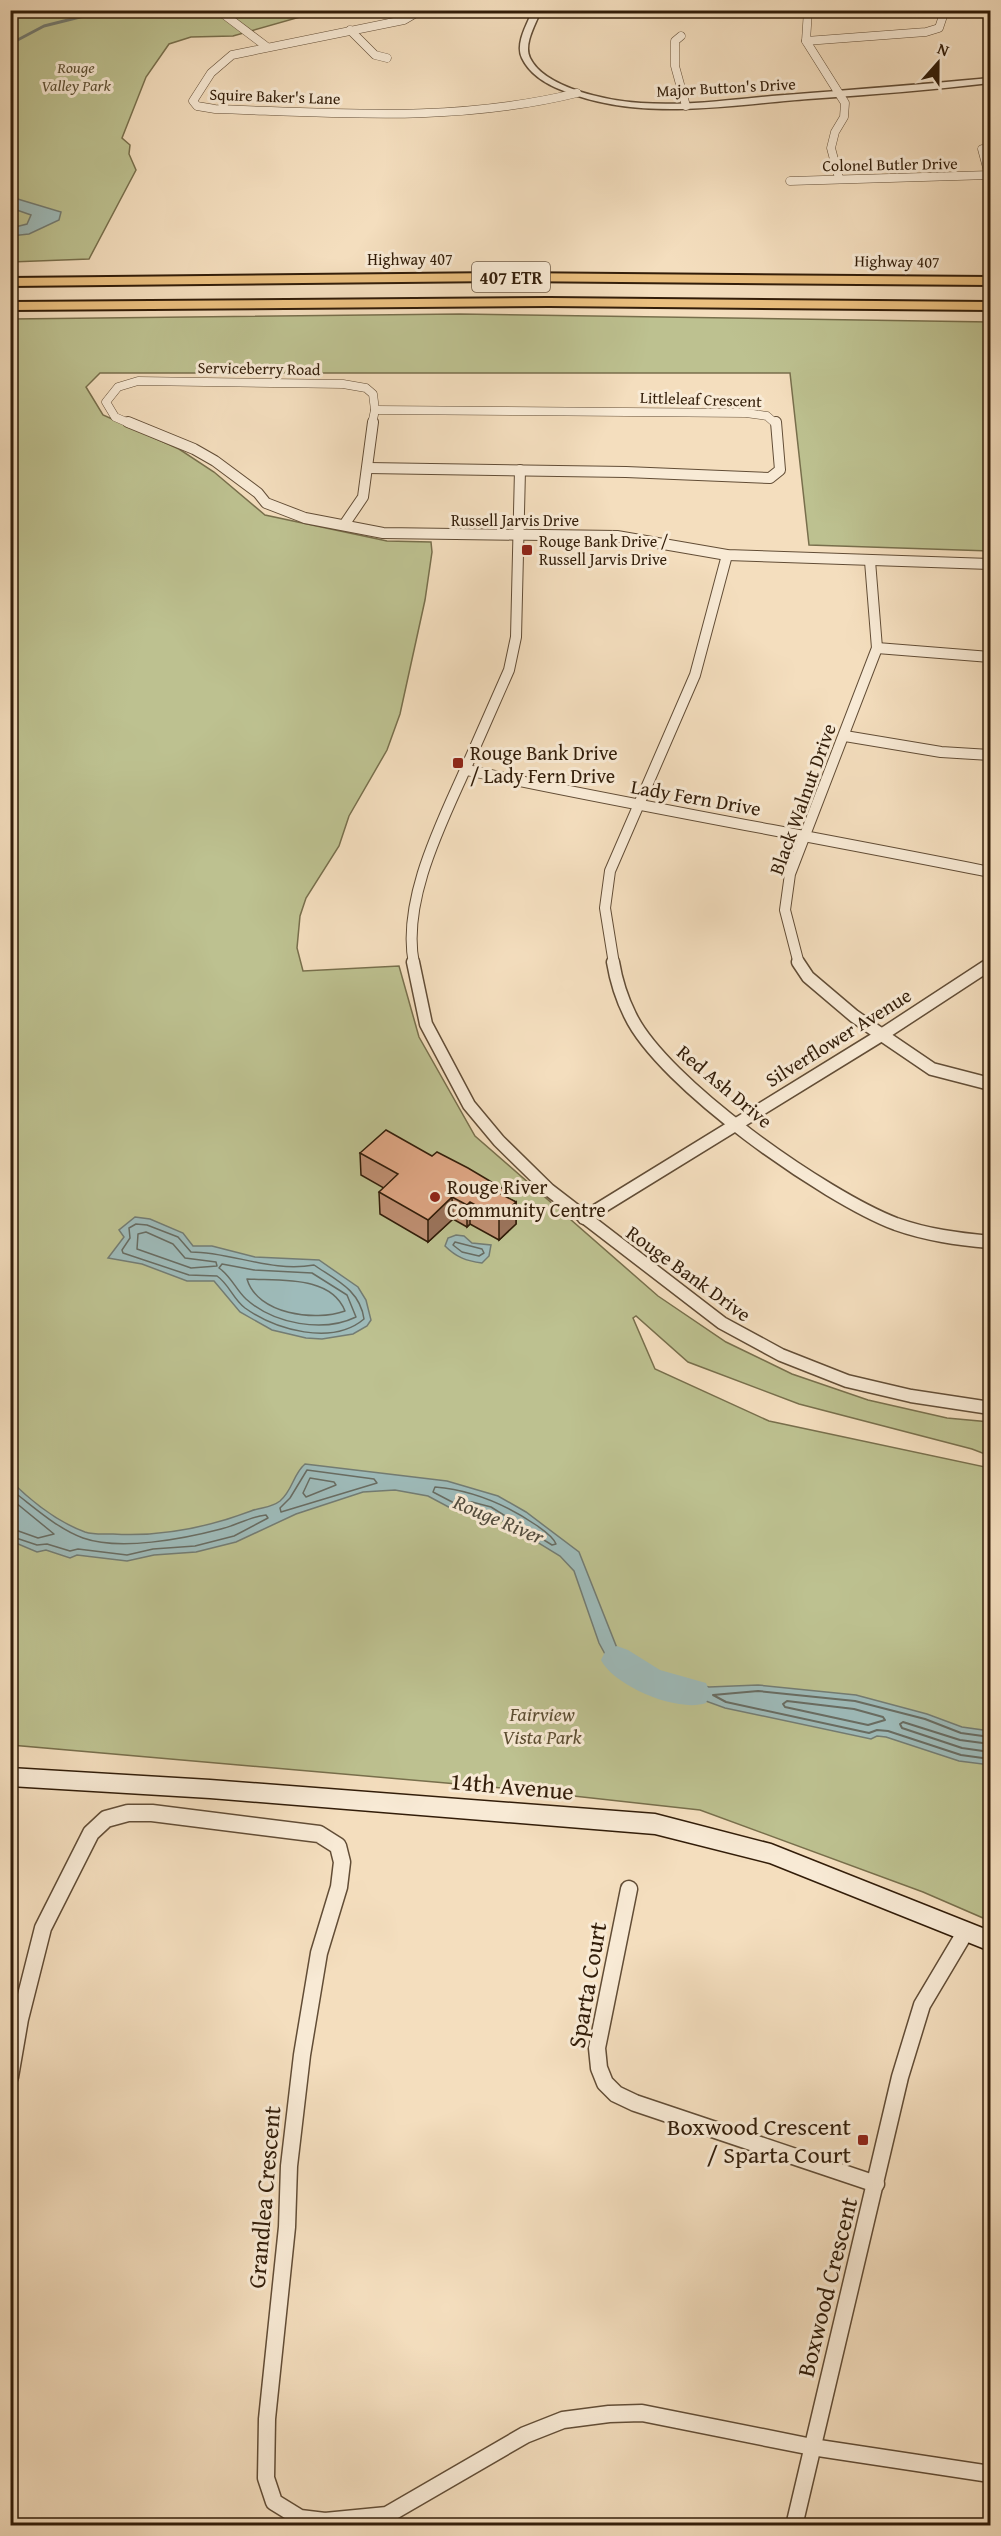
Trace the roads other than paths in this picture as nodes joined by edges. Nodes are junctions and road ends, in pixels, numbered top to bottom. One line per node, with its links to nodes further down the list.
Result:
1 (218, 10): 9 (street)
2 (421, 10): 6 (street, Squire Baker's Lane)
3 (537, 10): 12 (street, Major Button's Drive)
4 (808, 10): 8 (street)
5 (945, 10): 8 (street)
6 (350, 30): 9 (street, Squire Baker's Lane); 10 (street)
7 (681, 36): 14 (street)
8 (806, 41): 13 (street)
9 (267, 47): 12 (street, Squire Baker's Lane)
10 (387, 58)
11 (990, 81): 13 (street, Major Button's Drive)
12 (577, 93): 14 (street, Major Button's Drive)
13 (840, 94): 14 (street, Major Button's Drive); 17 (street)
14 (686, 106)
15 (982, 149): 16 (street)
16 (990, 175): 17 (street, Colonel Butler Drive)
17 (839, 178): 18 (street, Colonel Butler Drive)
18 (790, 181)
19 (990, 271): 20 (highway)
20 (800, 278): 21 (highway, Highway 407 / 407 ETR); 22 (highway, Highway 407 / 407 ETR)
21 (990, 281)
22 (10, 282)
23 (10, 306): 24 (highway, 407 ETR)
24 (990, 306)
25 (126, 382): 26 (street, Serviceberry Road); 29 (street, Russell Jarvis Drive)
26 (375, 410): 27 (street); 28 (street, Littleleaf Crescent)
27 (368, 468): 28 (street, Littleleaf Crescent); 29 (street)
28 (520, 470): 30 (street, Rouge Bank Drive)
29 (344, 525): 30 (street, Russell Jarvis Drive)
30 (516, 537): 31 (street, Russell Jarvis Drive); 38 (street, Rouge Bank Drive)
31 (727, 555): 32 (street, Russell Jarvis Drive); 39 (street, Red Ash Drive)
32 (870, 561): 33 (street, Russell Jarvis Drive); 34 (street, Black Walnut Drive)
33 (990, 564)
34 (877, 648): 35 (street); 36 (street, Black Walnut Drive)
35 (990, 657)
36 (845, 736): 37 (street); 40 (street, Black Walnut Drive)
37 (990, 755)
38 (466, 770): 39 (street, Lady Fern Drive); 46 (street, Rouge Bank Drive)
39 (637, 806): 40 (street, Lady Fern Drive); 45 (street, Red Ash Drive)
40 (806, 835): 41 (street, Lady Fern Drive); 43 (street, Black Walnut Drive)
41 (990, 872)
42 (990, 964): 43 (street, Silverflower Avenue)
43 (883, 1034): 44 (street, Black Walnut Drive); 45 (street, Silverflower Avenue)
44 (990, 1084)
45 (736, 1122): 46 (street, Silverflower Avenue); 47 (street, Red Ash Drive)
46 (584, 1218): 48 (street, Rouge Bank Drive)
47 (990, 1242)
48 (990, 1407)
49 (10, 1777): 51 (main road, 14th Avenue)
50 (630, 1889): 54 (street, Sparta Court)
51 (966, 1931): 52 (main road, 14th Avenue); 54 (street, Boxwood Crescent)
52 (990, 1941)
53 (10, 2077): 55 (street, Grandlea Crescent)
54 (876, 2184): 55 (street, Boxwood Crescent)
55 (812, 2447): 56 (street, Grandlea Crescent); 57 (street, Boxwood Crescent)
56 (990, 2474)
57 (794, 2526)

